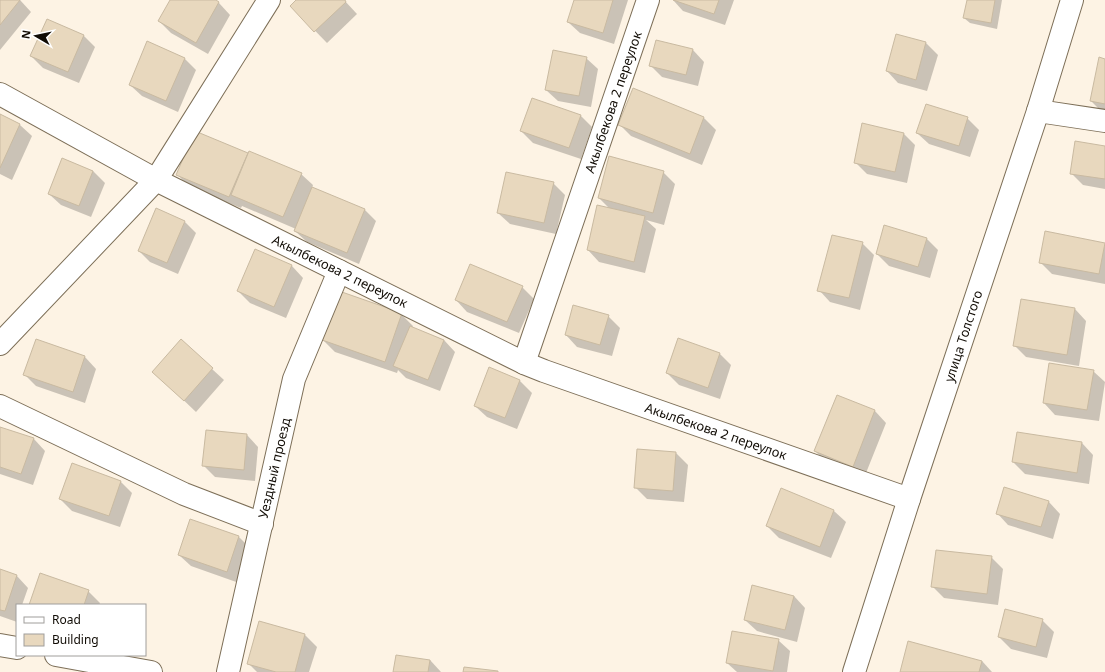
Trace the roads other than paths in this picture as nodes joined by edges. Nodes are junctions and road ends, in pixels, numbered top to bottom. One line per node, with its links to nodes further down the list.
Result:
1 (269, 0): 7 (street)
2 (648, 0): 10 (street, Акылбекова 2 переулок)
3 (1072, 0): 5 (street, улица Толстого)
4 (0, 94): 7 (street, Акылбекова 2 переулок)
5 (1038, 111): 6 (street); 12 (street, улица Толстого)
6 (1105, 121)
7 (156, 180): 8 (street, Акылбекова 2 переулок); 9 (street)
8 (339, 271): 10 (street, Акылбекова 2 переулок); 13 (street, Уездный проезд)
9 (0, 344)
10 (524, 363): 12 (street, Акылбекова 2 переулок)
11 (0, 406): 13 (street)
12 (909, 499): 19 (street, улица Толстого)
13 (262, 524): 18 (street, Уездный проезд)
14 (0, 645): 15 (street)
15 (16, 648)
16 (62, 656): 17 (street)
17 (151, 672)
18 (228, 672)
19 (854, 672)

